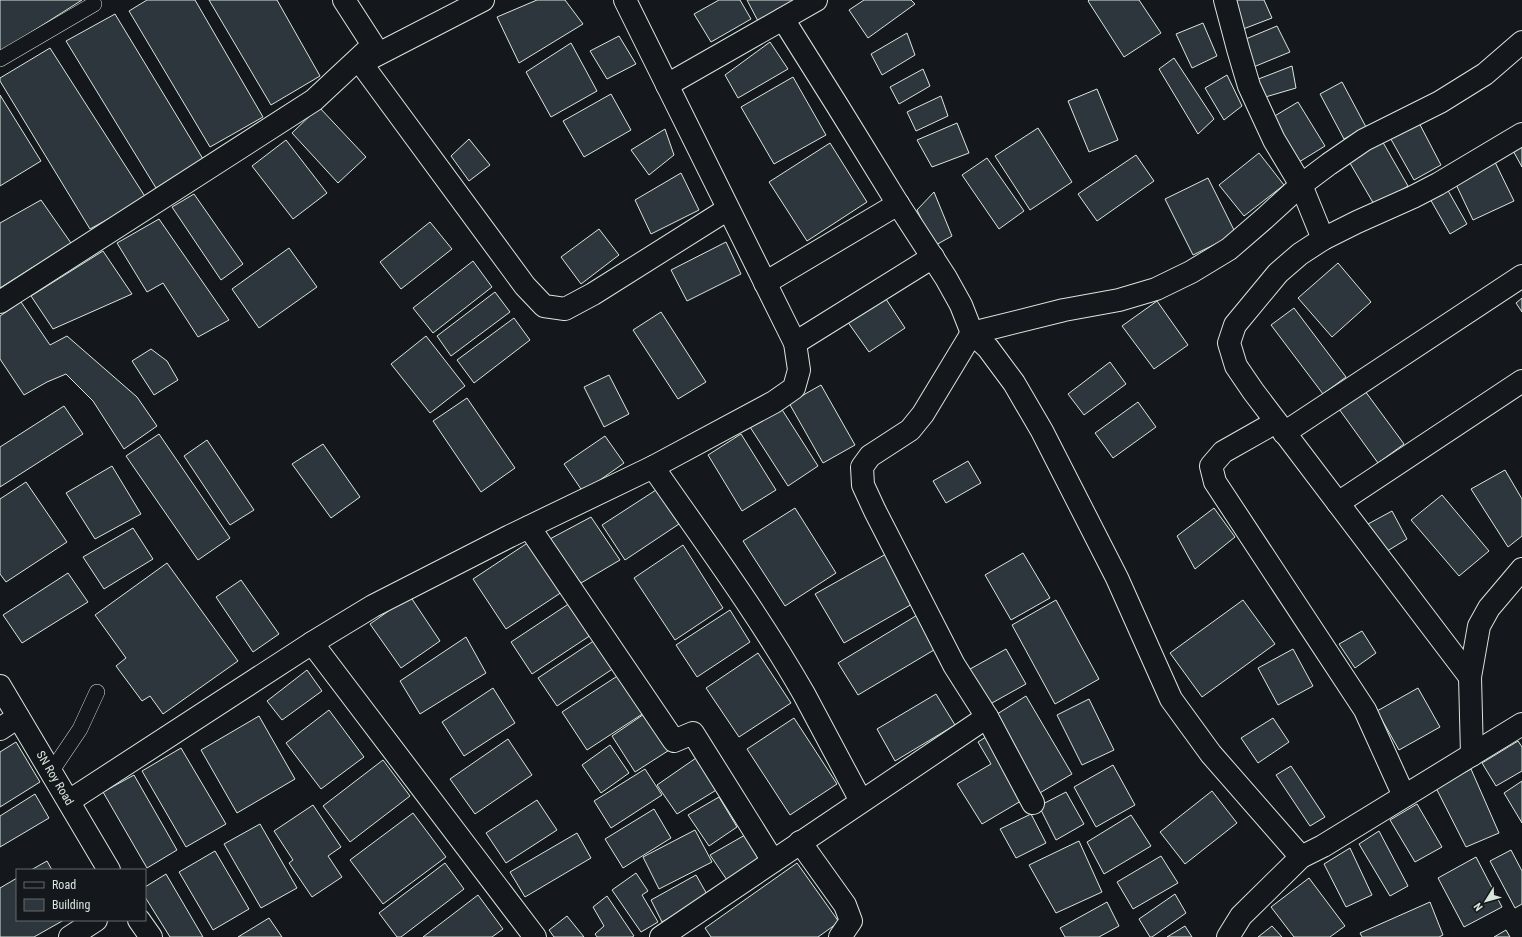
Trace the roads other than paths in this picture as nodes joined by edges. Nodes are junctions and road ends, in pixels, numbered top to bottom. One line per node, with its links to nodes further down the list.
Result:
1 (344, 0): 11 (street)
2 (484, 0): 10 (street)
3 (625, 0): 12 (street)
4 (816, 0): 7 (street)
5 (1225, 0): 14 (street)
6 (94, 4): 9 (lane)
7 (783, 20): 12 (street); 15 (street)
8 (1522, 42): 14 (street)
9 (0, 59)
10 (361, 63): 11 (street); 16 (street)
11 (341, 75): 21 (street)
12 (667, 85): 16 (street)
13 (1522, 134): 17 (street)
14 (1300, 185): 17 (street); 22 (street)
15 (898, 204): 18 (street); 20 (street)
16 (728, 209): 20 (street)
17 (1323, 239): 25 (street)
18 (933, 258): 22 (street); 23 (street)
19 (1522, 276): 25 (street)
20 (765, 283): 23 (street)
21 (0, 302)
22 (972, 333): 35 (street); 45 (street)
23 (795, 342): 26 (street)
24 (1522, 381): 27 (street)
25 (1280, 428): 27 (street); 40 (street)
26 (653, 467): 28 (street); 42 (street)
27 (1338, 503): 31 (street)
28 (529, 527): 30 (street); 46 (street)
29 (1522, 569): 31 (street)
30 (312, 644): 41 (street); 52 (street)
31 (1470, 677): 38 (street)
32 (0, 686): 34 (street, SN Roy Road)
33 (97, 692): 39 (lane)
34 (18, 717): 37 (street); 39 (street, SN Roy Road)
35 (987, 717): 42 (street); 43 (street)
36 (1522, 724): 38 (street)
37 (0, 729)
38 (1472, 755): 40 (street)
39 (51, 772): 41 (street, SN Roy Road)
40 (1404, 796): 45 (street)
41 (69, 801): 47 (street, SN Roy Road)
42 (861, 801): 44 (street)
43 (1033, 803)
44 (800, 842): 46 (street); 54 (street)
45 (1301, 857): 55 (street)
46 (773, 861): 53 (street)
47 (108, 869)
48 (94, 921): 50 (street)
49 (140, 921): 51 (street)
50 (70, 937)
51 (151, 937)
52 (535, 937)
53 (661, 937)
54 (840, 937)
55 (1228, 937)

